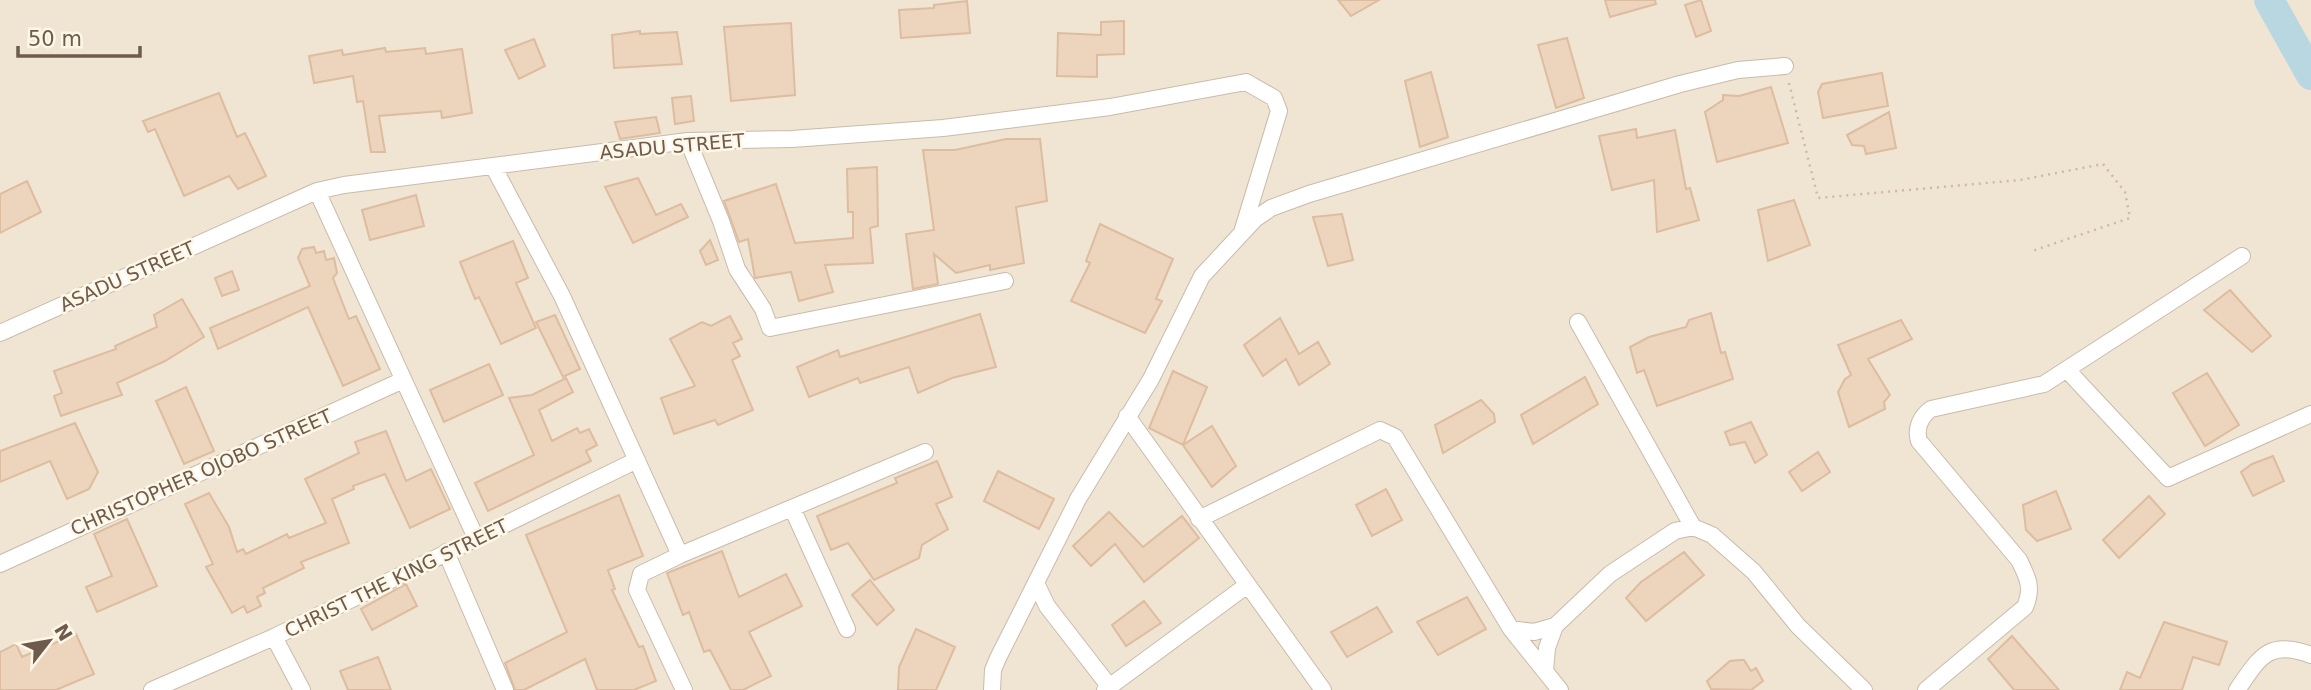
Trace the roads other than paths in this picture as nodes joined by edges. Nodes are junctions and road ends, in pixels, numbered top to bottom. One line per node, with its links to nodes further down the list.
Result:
1 (1785, 66): 5 (street)
2 (688, 141): 3 (street, ASADU STREET); 5 (street, ASADU STREET); 7 (street)
3 (493, 166): 4 (street, ASADU STREET); 15 (street)
4 (317, 191): 9 (street, ASADU STREET); 11 (street)
5 (1243, 229): 13 (street)
6 (2242, 256): 10 (street)
7 (1006, 281)
8 (1577, 322): 18 (street)
9 (0, 332)
10 (2068, 371): 12 (street); 40 (street)
11 (401, 381): 19 (street); 22 (street, CHRISTOPHER OJOBO STREET)
12 (2311, 414)
13 (1127, 416): 17 (street); 23 (street)
14 (925, 452): 16 (street)
15 (637, 460): 19 (street, CHRIST THE KING STREET); 21 (street)
16 (792, 508): 21 (street); 27 (street)
17 (1199, 519): 24 (street); 26 (street)
18 (1693, 527): 25 (street); 39 (street)
19 (476, 538): 20 (street, CHRIST THE KING STREET)
20 (446, 552): 28 (street, CHRIST THE KING STREET); 34 (street)
21 (680, 555): 35 (street)
22 (0, 564)
23 (1037, 585): 31 (street); 36 (street)
24 (1246, 586): 31 (street); 37 (street)
25 (1555, 626): 26 (street); 30 (street)
26 (1511, 628): 30 (street)
27 (847, 629)
28 (274, 637): 32 (street, CHRIST THE KING STREET); 33 (street)
29 (2311, 655): 41 (street)
30 (1545, 671): 38 (street)
31 (1107, 688)
32 (152, 690)
33 (302, 690)
34 (505, 690)
35 (684, 690)
36 (992, 690)
37 (1322, 690)
38 (1560, 690)
39 (1864, 690)
40 (1926, 690)
41 (2237, 690)

